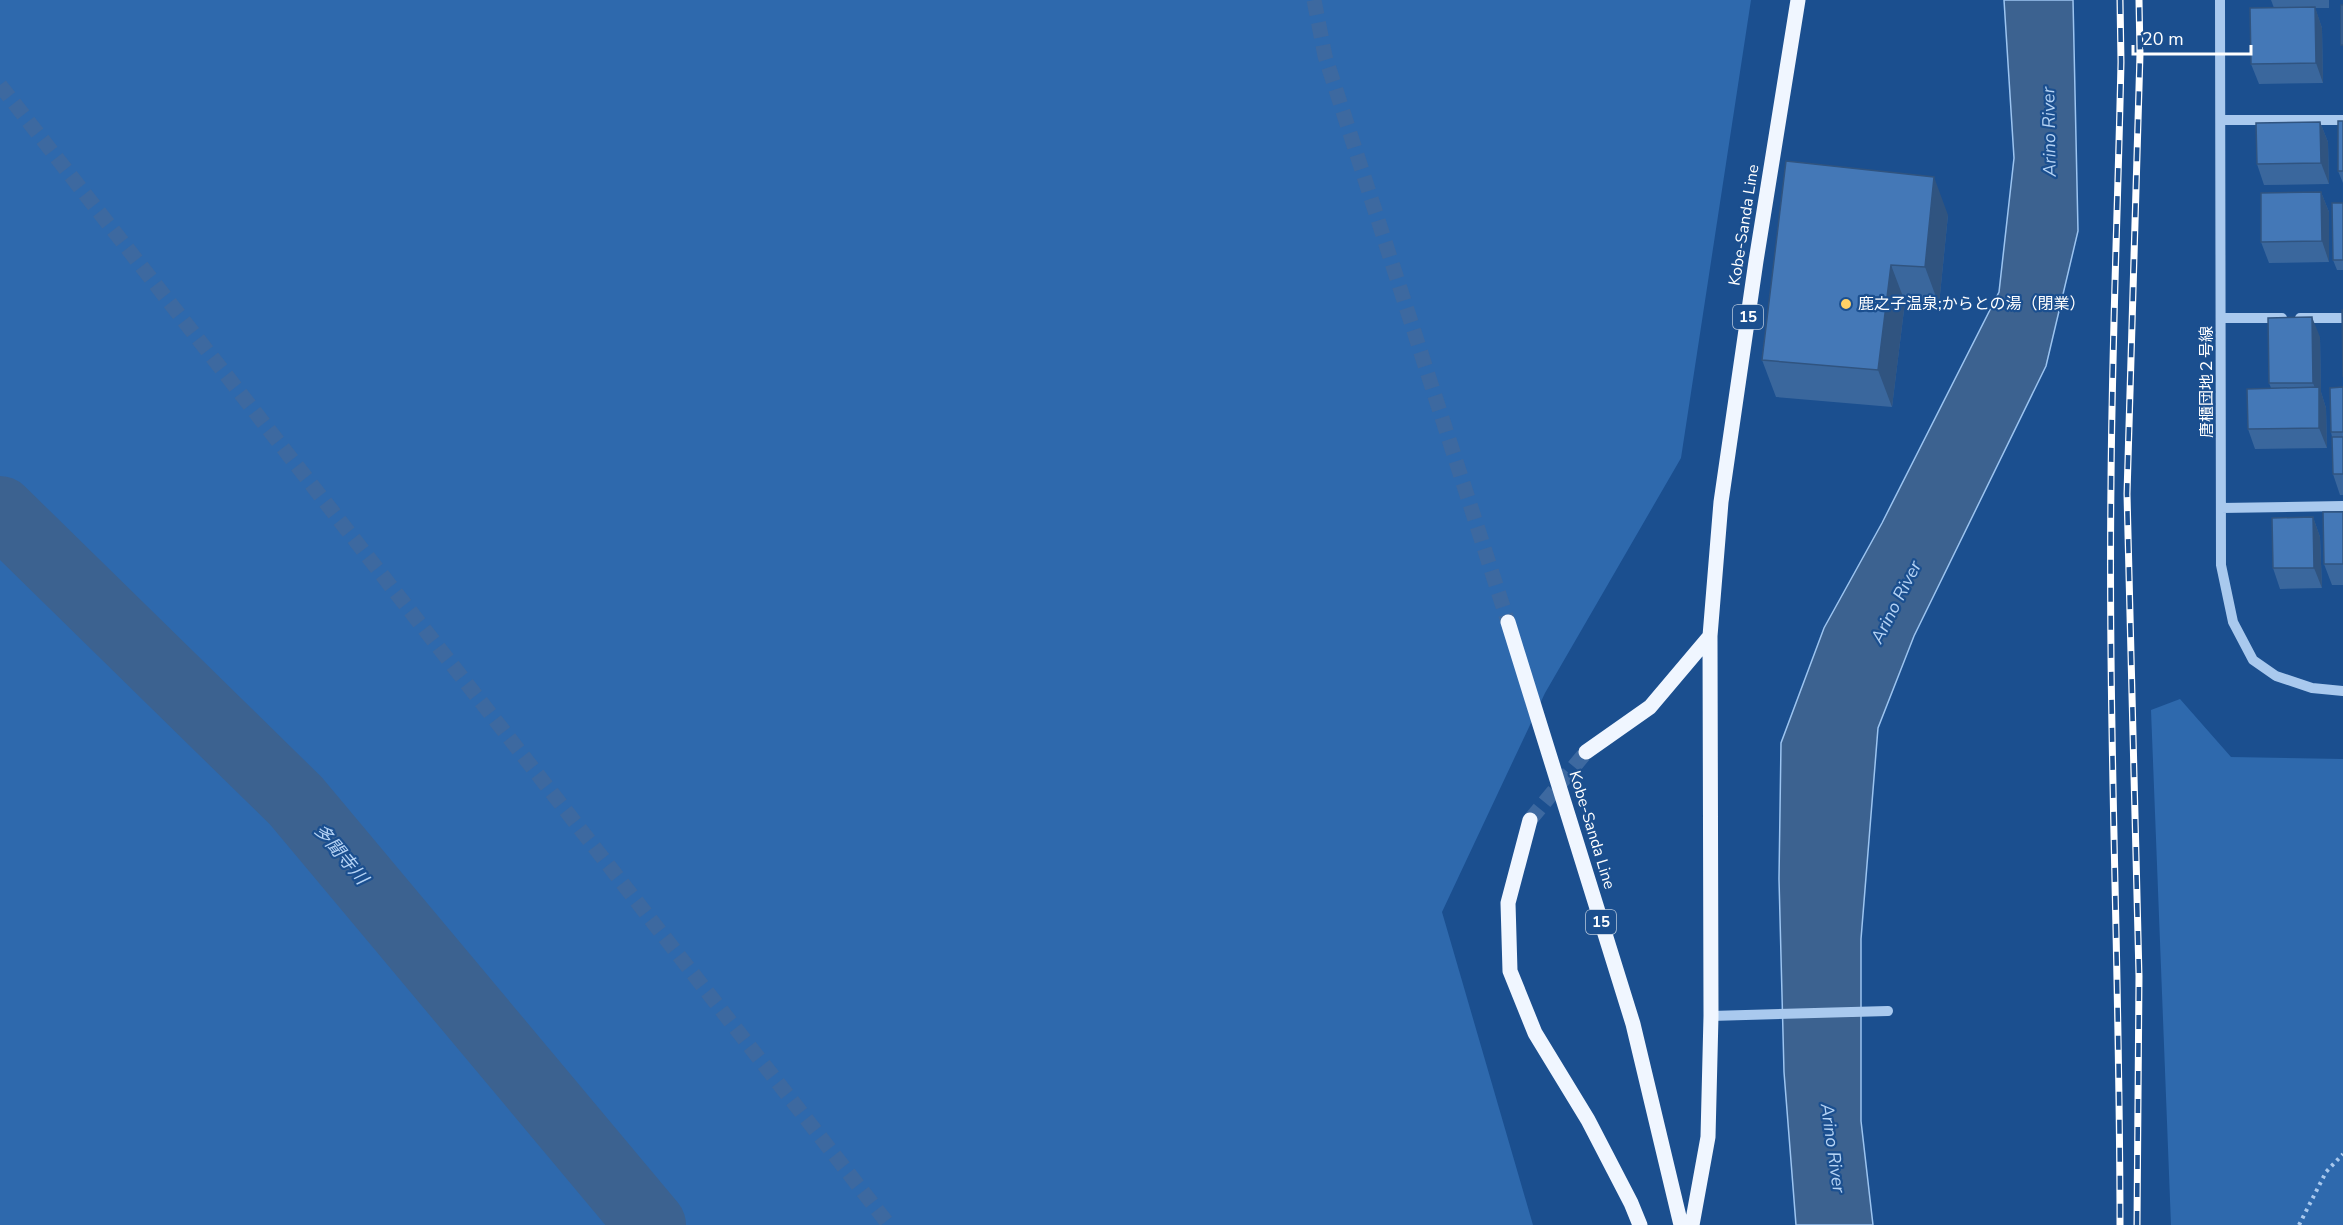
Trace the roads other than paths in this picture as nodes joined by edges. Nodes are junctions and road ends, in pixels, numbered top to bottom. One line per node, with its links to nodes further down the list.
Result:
1 (1798, 0): 10 (main road, Kobe-Sanda Line / 15)
2 (2220, 0): 3 (street, 唐櫃団地２号線)
3 (2221, 120): 4 (street); 5 (street, 唐櫃団地２号線)
4 (2343, 120)
5 (2222, 318): 6 (street); 8 (street, 唐櫃団地２号線)
6 (2343, 318)
7 (2343, 506): 8 (street)
8 (2221, 507): 11 (street, 唐櫃団地２号線)
9 (1508, 622): 17 (main road, Kobe-Sanda Line / 15)
10 (1710, 636): 12 (main road, Kobe-Sanda Line); 15 (main road, Kobe-Sanda Line / 15)
11 (2343, 691)
12 (1586, 752)
13 (1530, 820): 16 (main road)
14 (1888, 1011): 15 (street)
15 (1711, 1016): 18 (main road, Kobe-Sanda Line / 15)
16 (1640, 1225)
17 (1682, 1225)
18 (1692, 1225)

